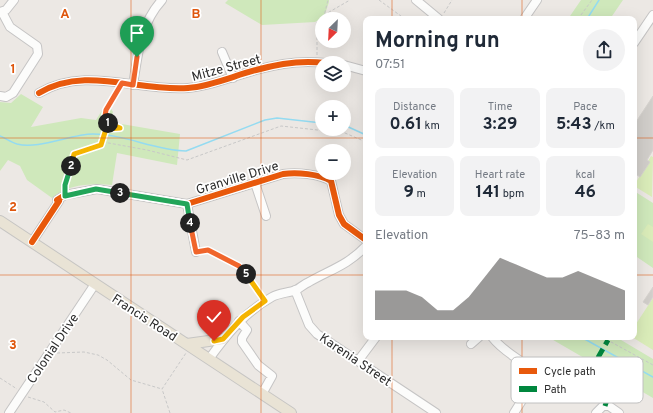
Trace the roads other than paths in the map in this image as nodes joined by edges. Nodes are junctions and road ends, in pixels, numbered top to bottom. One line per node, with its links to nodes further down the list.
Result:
1 (14, 0): 5 (street)
2 (162, 0): 16 (street)
3 (416, 0): 7 (street)
4 (537, 0): 8 (street)
5 (1, 12): 18 (street)
6 (653, 15): 9 (street)
7 (435, 16)
8 (526, 16)
9 (650, 27): 10 (street)
10 (637, 39)
11 (222, 52): 15 (street)
12 (315, 63): 15 (street, Mitze Street)
13 (351, 68): 14 (street)
14 (363, 71)
15 (233, 78): 16 (street, Mitze Street)
16 (133, 85): 17 (street, Mitze Street)
17 (39, 93)
18 (0, 96)
19 (255, 183): 20 (street, Granville Drive); 21 (street); 23 (street, Granville Drive)
20 (187, 204): 24 (street, Granville Drive); 26 (street)
21 (266, 216)
22 (0, 221): 24 (main road, Francis Road)
23 (363, 238)
24 (32, 242): 27 (main road, Francis Road)
25 (363, 248): 28 (street)
26 (196, 252)
27 (95, 284): 35 (main road, Francis Road); 41 (street, Colonial Drive)
28 (295, 290): 29 (street); 38 (street, Karenia Street)
29 (239, 321): 30 (street); 39 (street)
30 (223, 339): 35 (main road); 37 (street)
31 (374, 340): 38 (street)
32 (476, 340): 34 (street)
33 (494, 340): 36 (street)
34 (471, 344)
35 (187, 349): 37 (main road, Francis Road)
36 (515, 357)
37 (209, 359): 39 (main road, Francis Road)
38 (358, 361): 43 (street, Karenia Street)
39 (262, 394): 42 (main road, Francis Road)
40 (520, 403): 44 (street)
41 (9, 413)
42 (291, 413)
43 (436, 413)
44 (514, 413)
45 (596, 413): 46 (street)
46 (619, 413)

